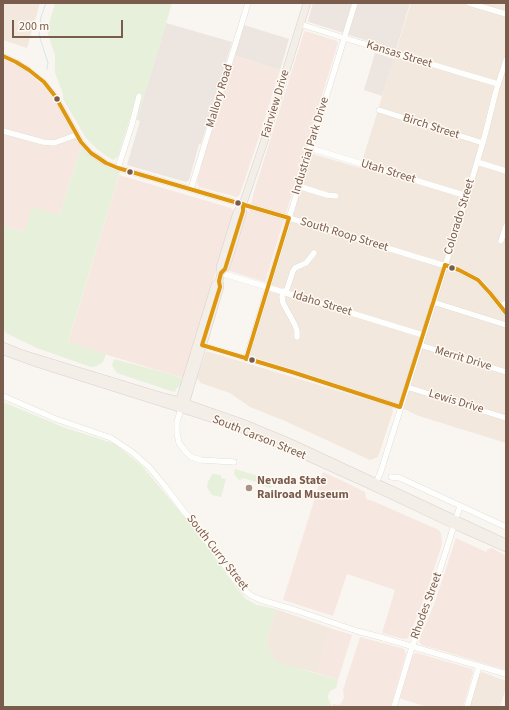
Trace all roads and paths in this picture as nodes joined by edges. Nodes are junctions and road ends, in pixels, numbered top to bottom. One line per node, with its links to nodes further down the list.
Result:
1 (248, 3): 21 (street, Mallory Road)
2 (307, 3): 6 (main road, Fairview Drive)
3 (354, 3): 7 (street, Industrial Park Drive)
4 (469, 3): 5 (street)
5 (506, 14)
6 (300, 24): 7 (street, Kansas Street); 24 (main road, Fairview Drive)
7 (344, 38): 10 (street, Kansas Street); 16 (street, Industrial Park Drive)
8 (3, 56): 14 (street, South Roop Street)
9 (506, 60): 10 (street, Colorado Street)
10 (498, 84): 15 (street, Colorado Street)
11 (139, 96): 18 (street)
12 (379, 110): 15 (street, Birch Street)
13 (3, 131): 14 (street)
14 (76, 135): 18 (street, South Roop Street)
15 (483, 143): 17 (street, Colorado Street)
16 (310, 148): 20 (street, Industrial Park Drive); 23 (street, Utah Street)
17 (477, 162): 19 (street); 23 (street, Colorado Street)
18 (118, 168): 21 (street, South Roop Street)
19 (506, 171)
20 (298, 186): 22 (street); 25 (street, Industrial Park Drive)
21 (191, 189): 24 (street, South Roop Street)
22 (336, 196)
23 (467, 196): 29 (street, Colorado Street)
24 (243, 204): 25 (street, South Roop Street); 30 (main road, Fairview Drive)
25 (289, 218): 29 (street, South Roop Street); 32 (street, Industrial Park Drive)
26 (506, 226): 27 (street)
27 (501, 241)
28 (314, 253): 33 (street)
29 (445, 265): 34 (street, Colorado Street); 35 (street, South Roop Street)
30 (221, 273): 31 (main road, Fairview Drive); 32 (street, Idaho Street)
31 (219, 281): 41 (main road, Fairview Drive); 51 (main road, Fairview Drive)
32 (268, 287): 33 (street, Idaho Street); 45 (street, Industrial Park Drive)
33 (285, 292): 38 (street, Idaho Street); 39 (street)
34 (433, 302): 37 (street); 38 (street, Colorado Street)
35 (504, 305): 36 (street, South Roop Street)
36 (506, 313)
37 (506, 325)
38 (423, 335): 42 (street, Colorado Street)
39 (297, 337)
40 (3, 342): 46 (main road)
41 (202, 345): 45 (street); 51 (main road, Fairview Drive)
42 (420, 345): 47 (street, Merrit Drive); 49 (street, Colorado Street)
43 (3, 346): 46 (main road, South Carson Street)
44 (3, 351): 48 (main road, South Carson Street)
45 (246, 358): 52 (street)
46 (45, 361): 48 (main road, South Carson Street)
47 (506, 372)
48 (102, 380): 51 (main road, South Carson Street)
49 (407, 387): 52 (street, Colorado Street); 53 (street, Lewis Drive)
50 (3, 396): 62 (street, South Curry Street)
51 (182, 404): 54 (street); 56 (main road, South Carson Street)
52 (400, 407): 56 (street, Colorado Street)
53 (506, 418)
54 (234, 462)
55 (392, 477): 57 (street)
56 (375, 485): 58 (main road, South Carson Street)
57 (460, 506): 58 (street, Rhodes Street); 59 (street)
58 (454, 522): 60 (main road, South Carson Street); 61 (main road, South Carson Street); 62 (street, Rhodes Street)
59 (506, 527)
60 (506, 543)
61 (506, 548)
62 (412, 646): 63 (street, South Curry Street); 65 (street, Rhodes Street)
63 (479, 666): 64 (street, South Curry Street); 66 (street)
64 (506, 674)
65 (394, 707)
66 (467, 707)

